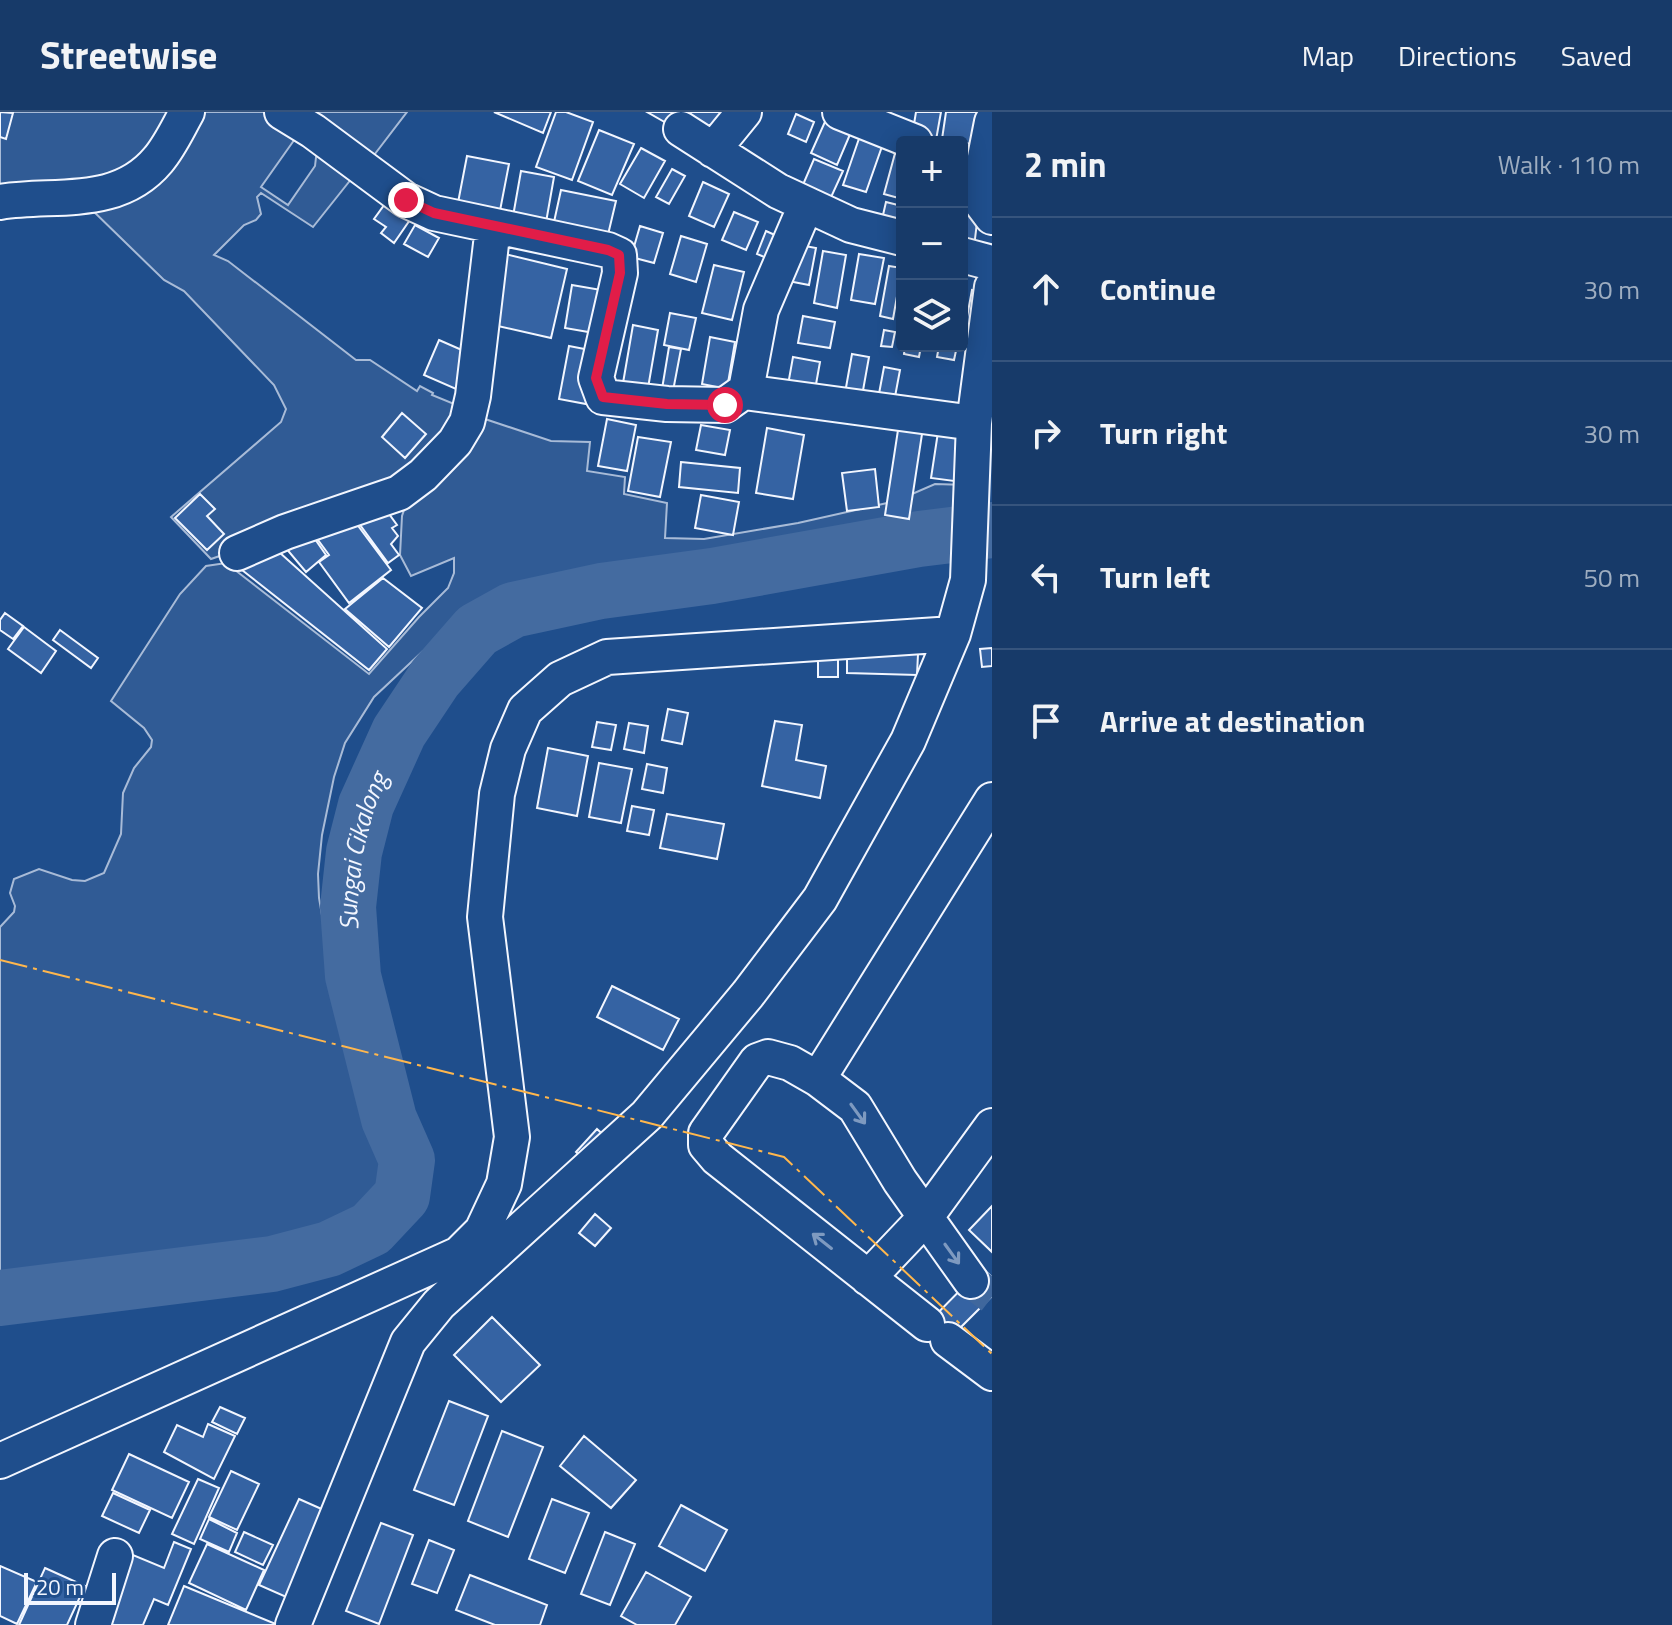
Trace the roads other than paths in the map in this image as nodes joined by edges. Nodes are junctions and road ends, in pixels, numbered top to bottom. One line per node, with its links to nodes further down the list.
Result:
1 (187, 112): 10 (street)
2 (282, 112): 13 (street)
3 (744, 112): 8 (street)
4 (840, 112): 7 (street)
5 (992, 122): 9 (street)
6 (681, 129): 8 (street)
7 (900, 136)
8 (713, 150): 11 (street)
9 (972, 165): 12 (street)
10 (0, 202)
11 (806, 205): 14 (street); 19 (street)
12 (992, 215)
13 (493, 227): 19 (street); 21 (street)
14 (896, 236)
15 (968, 257): 16 (street)
16 (992, 263)
17 (992, 287): 18 (street)
18 (990, 321): 20 (street)
19 (744, 392): 20 (street)
20 (974, 423): 22 (street)
21 (237, 553)
22 (953, 634): 30 (street); 33 (street)
23 (992, 800): 24 (street)
24 (818, 1079): 26 (street, one-way to 26); 27 (street, one-way to 24)
25 (992, 1126): 26 (street)
26 (925, 1218): 27 (street); 28 (street, one-way to 28)
27 (868, 1278): 29 (street)
28 (985, 1291)
29 (992, 1373)
30 (0, 1461)
31 (115, 1556): 32 (street)
32 (93, 1625)
33 (293, 1625)

